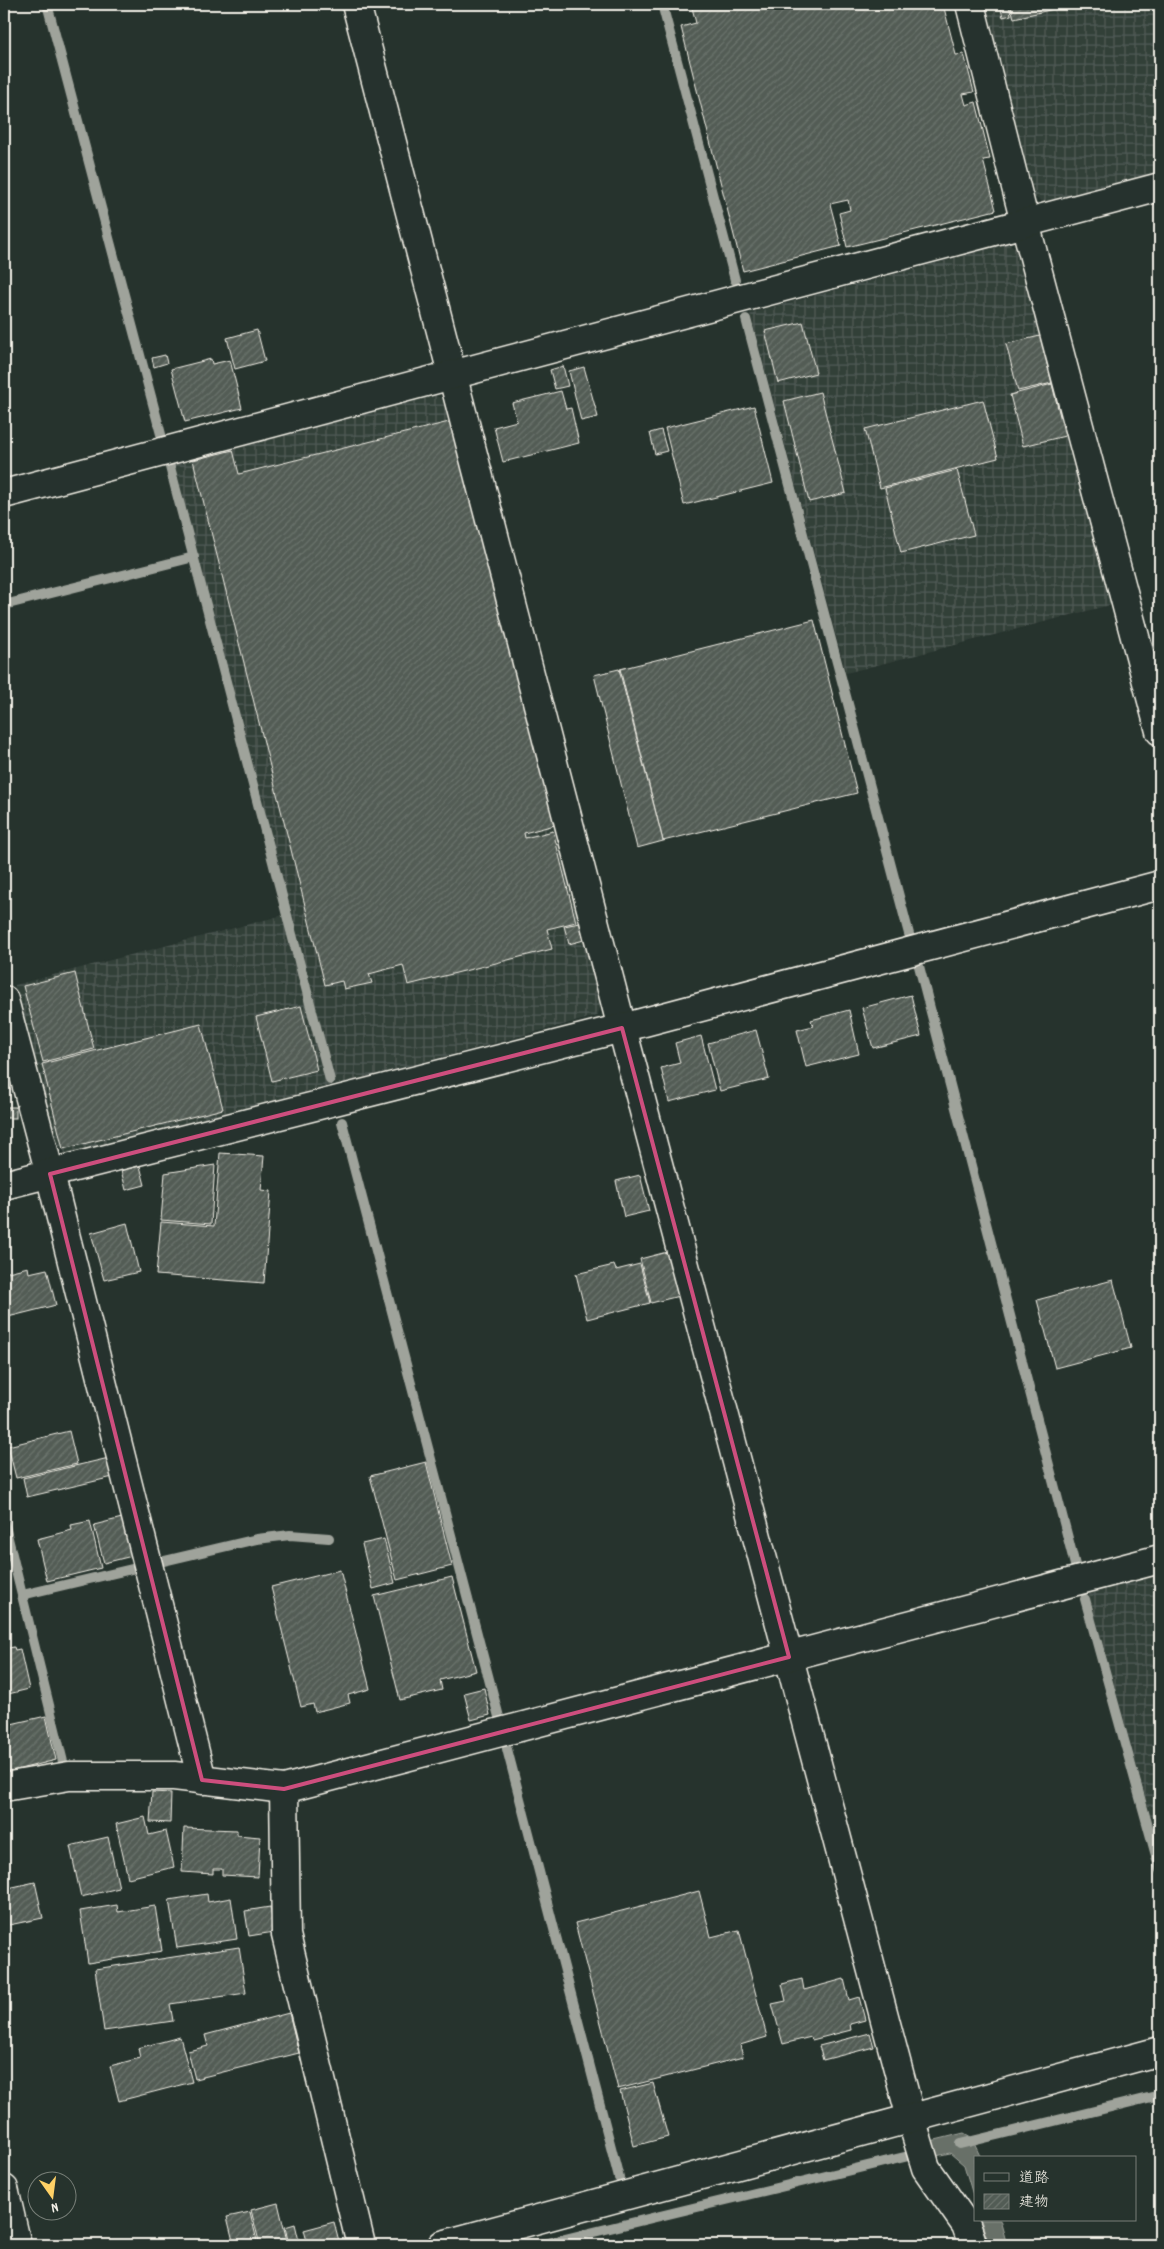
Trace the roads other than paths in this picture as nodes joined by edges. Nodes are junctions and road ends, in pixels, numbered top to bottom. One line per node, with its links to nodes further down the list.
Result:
1 (356, 4): 5 (street)
2 (970, 4): 4 (street)
3 (1160, 187): 4 (street)
4 (1025, 223): 5 (street); 7 (street)
5 (452, 375): 6 (street); 10 (street)
6 (4, 494)
7 (1160, 731)
8 (1160, 885): 10 (street)
9 (4, 1000): 11 (street)
10 (622, 1028): 11 (street); 14 (street)
11 (50, 1174): 12 (street); 15 (street)
12 (4, 1185)
13 (1160, 1559): 14 (street)
14 (788, 1657): 17 (street); 19 (street)
15 (202, 1780): 16 (street); 17 (street)
16 (4, 1787)
17 (284, 1789): 22 (street)
18 (1160, 2051): 19 (street)
19 (914, 2127): 23 (street); 24 (street)
20 (4, 2189): 21 (street)
21 (17, 2245)
22 (361, 2245)
23 (442, 2245)
24 (973, 2245)

